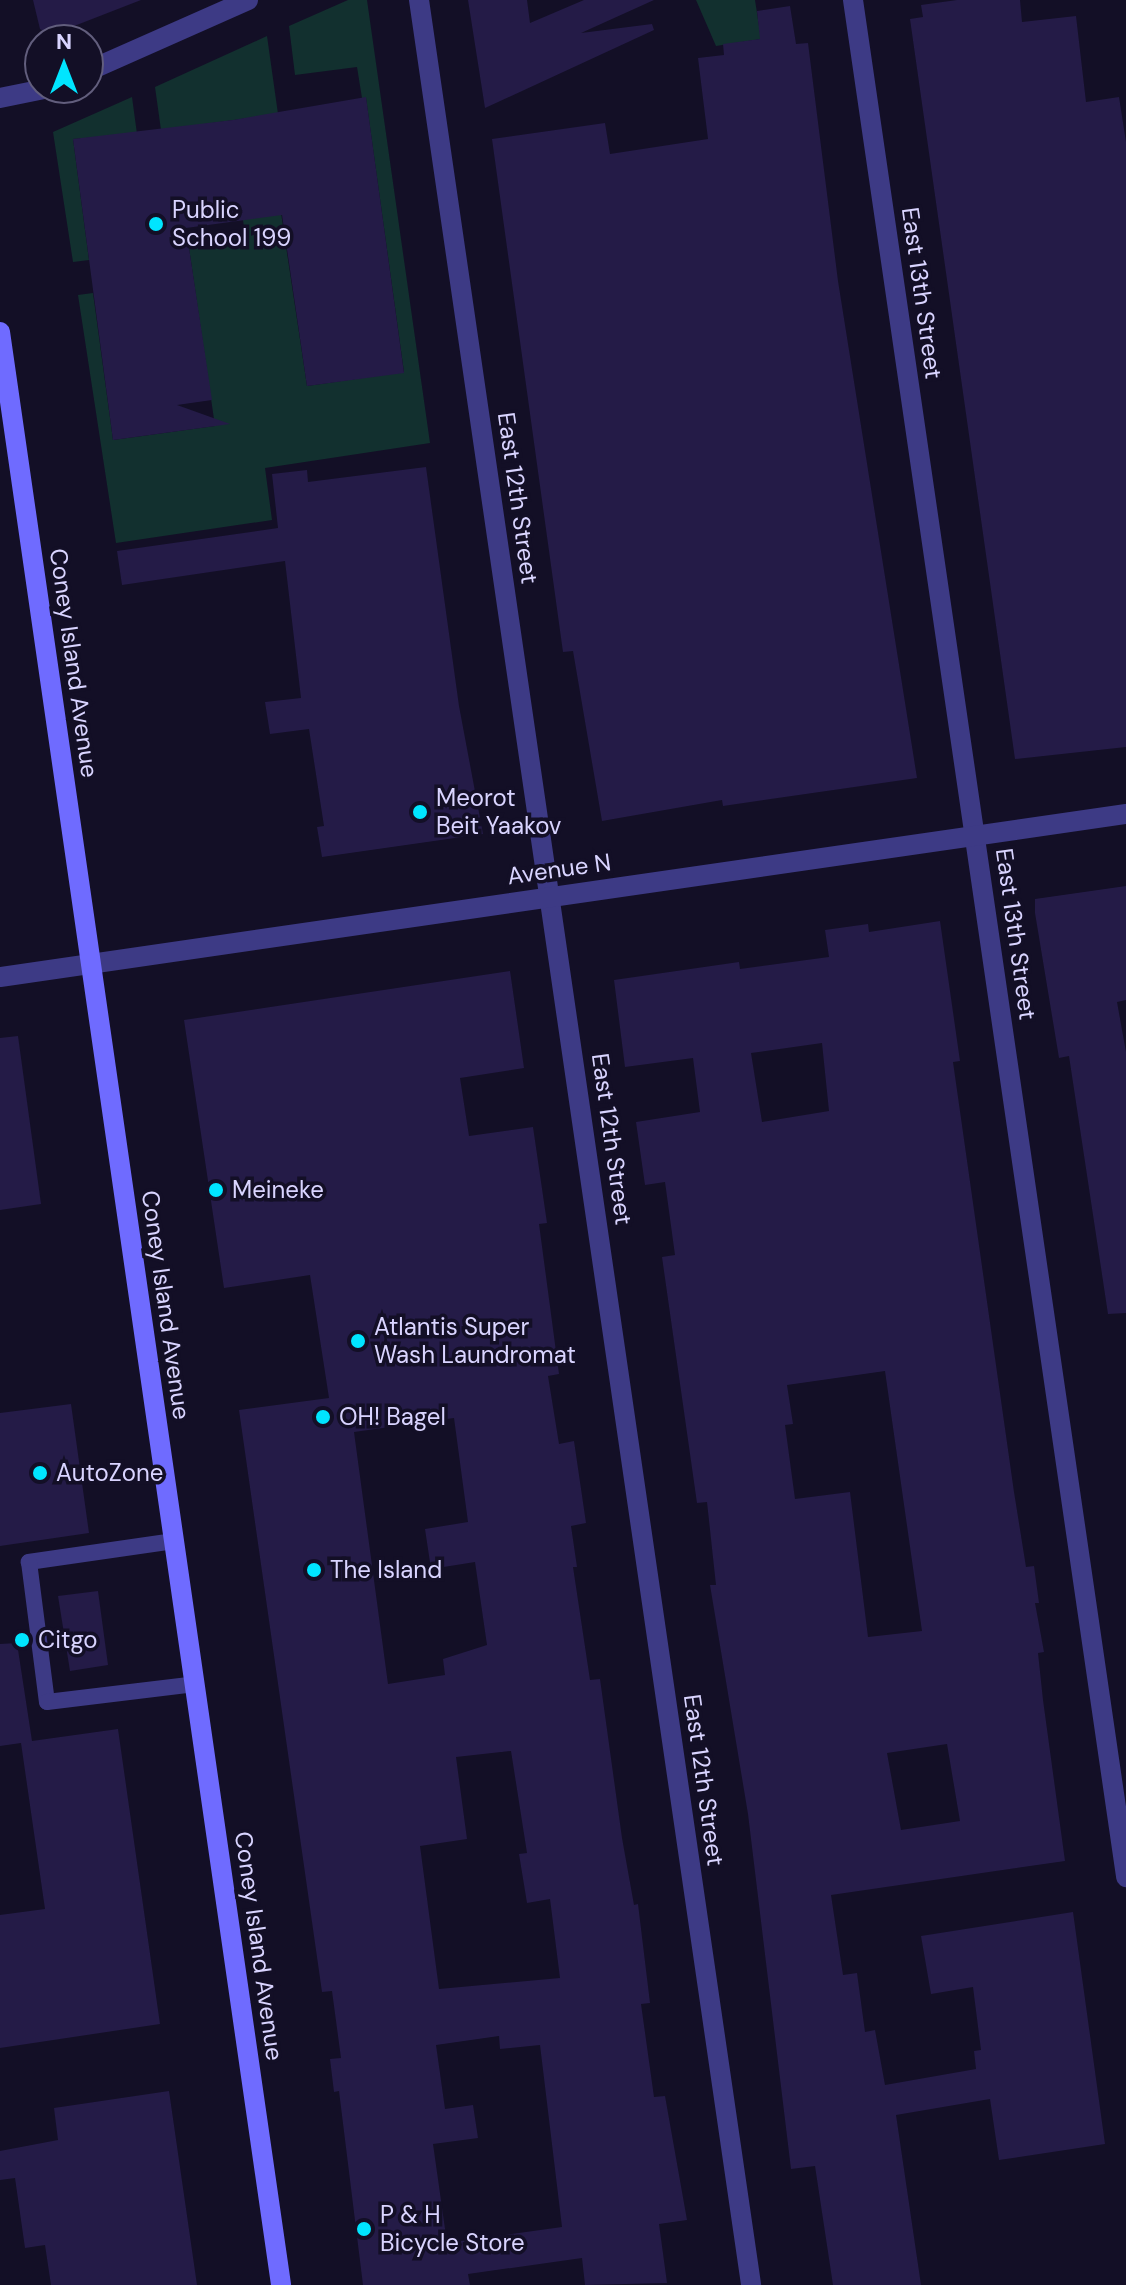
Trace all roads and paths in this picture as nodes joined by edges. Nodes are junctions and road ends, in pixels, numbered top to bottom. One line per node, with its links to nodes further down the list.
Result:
1 (248, 0): 4 (street)
2 (419, 0): 10 (street, East 12th Street)
3 (853, 0): 9 (street, East 13th Street)
4 (104, 64)
5 (24, 93): 6 (street)
6 (0, 98)
7 (1, 342): 11 (main road, Coney Island Avenue)
8 (1126, 814): 9 (street, Avenue N)
9 (976, 836): 10 (street, Avenue N); 15 (street, East 13th Street)
10 (549, 897): 11 (street, Avenue N); 17 (street, East 12th Street)
11 (91, 963): 12 (street, Avenue N); 13 (main road, Coney Island Avenue)
12 (0, 977)
13 (174, 1541): 14 (main road, Coney Island Avenue); 14 (lane)
14 (195, 1684): 16 (main road, Coney Island Avenue)
15 (1126, 1877)
16 (281, 2285)
17 (751, 2285)

